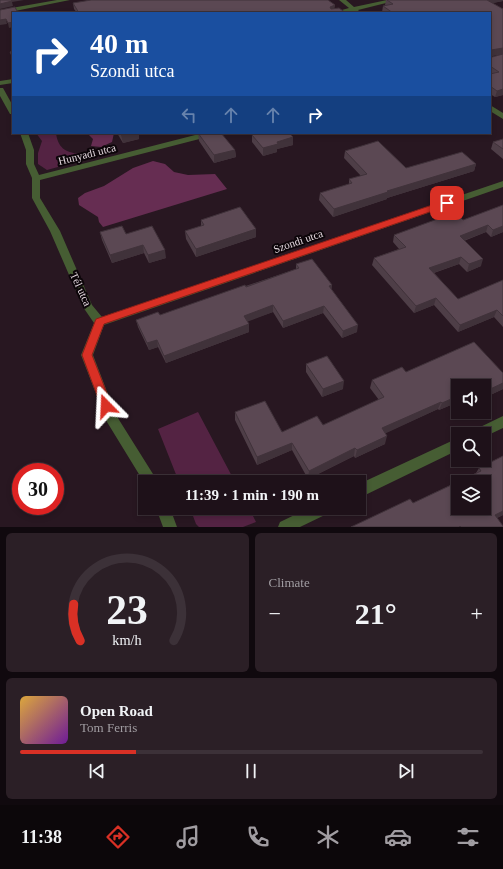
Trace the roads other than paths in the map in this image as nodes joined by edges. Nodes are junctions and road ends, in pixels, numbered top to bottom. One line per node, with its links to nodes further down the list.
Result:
1 (67, 0): 5 (street)
2 (342, 0): 4 (street)
3 (395, 0): 4 (street)
4 (354, 9): 6 (street); 7 (street)
5 (0, 12)
6 (339, 12)
7 (358, 12)
8 (12, 81): 9 (street)
9 (0, 83)
10 (0, 90): 12 (street)
11 (491, 108): 13 (street)
12 (12, 110)
13 (503, 117)
14 (24, 134): 16 (street, Tél utca)
15 (208, 134): 16 (street, Hunyadi utca)
16 (36, 178): 18 (street, Tél utca)
17 (503, 184): 18 (street, Szondi utca)
18 (100, 322): 22 (street)
19 (503, 422): 20 (street)
20 (491, 428)
21 (451, 447): 23 (street)
22 (147, 475)
23 (366, 488)
24 (165, 515): 26 (street)
25 (310, 515): 27 (street)
26 (170, 527)
27 (285, 527)

